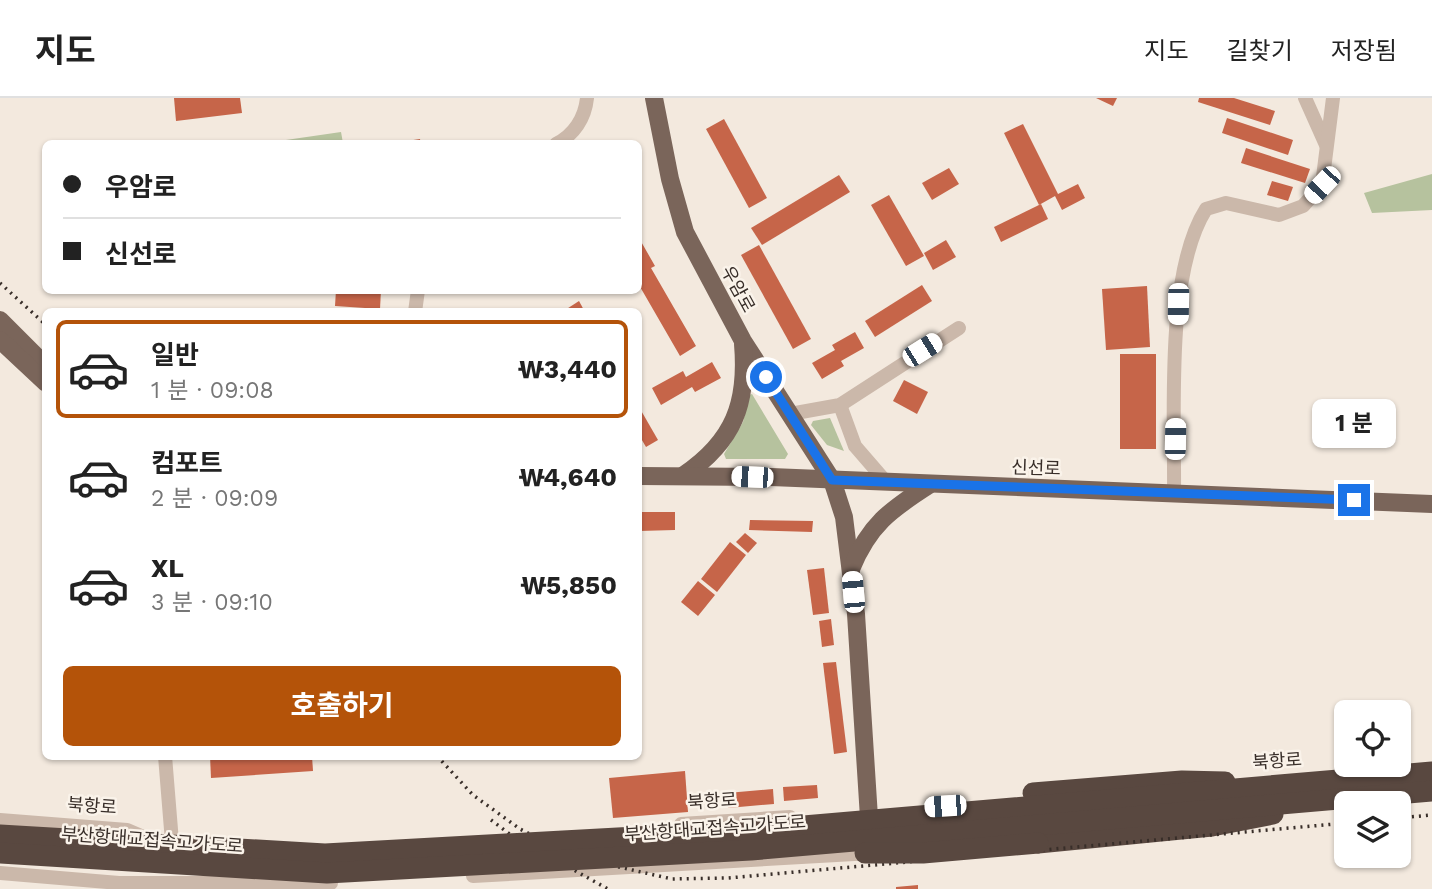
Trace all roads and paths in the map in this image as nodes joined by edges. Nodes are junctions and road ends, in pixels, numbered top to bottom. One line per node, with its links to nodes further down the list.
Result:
1 (587, 98): 5 (street)
2 (654, 98): 10 (main road, 우암로)
3 (1305, 98): 6 (street)
4 (1332, 98): 6 (street)
5 (563, 140)
6 (1326, 145): 20 (street)
7 (0, 320): 11 (main road)
8 (959, 328): 13 (street)
9 (0, 340): 12 (main road)
10 (743, 341): 14 (main road, 우암로); 16 (main road)
11 (42, 362)
12 (42, 379)
13 (840, 405): 14 (street); 18 (street)
14 (790, 414): 17 (main road, 우암로)
15 (642, 475): 16 (main road, 신선로)
16 (684, 475): 17 (main road, 신선로)
17 (832, 480): 18 (main road, 신선로); 22 (main road, 우암로)
18 (887, 483): 19 (main road, 신선로)
19 (929, 485): 20 (main road, 신선로); 22 (main road)
20 (1174, 493): 21 (main road, 신선로)
21 (1432, 504)
22 (851, 569): 30 (main road, 우암로)
23 (166, 760): 35 (street)
24 (1432, 771): 25 (main road, 북항로); 34 (highway, 부산항대교접속고가도로, bridge)
25 (1269, 782): 30 (street, 북항로); 34 (highway, bridge)
26 (1432, 791): 34 (highway, 부산항대교접속고가도로, bridge)
27 (1432, 799): 28 (main road)
28 (1411, 801)
29 (1334, 808): 31 (main road)
30 (868, 812): 35 (street, 북항로); 37 (main road, 우암로)
31 (1273, 814): 34 (highway, bridge); 37 (street)
32 (0, 820): 35 (street, 북항로)
33 (0, 835): 34 (highway, 부산항대교접속고가도로, bridge)
34 (748, 841): 36 (highway, 부산항대교접속고가도로, bridge)
35 (173, 849): 39 (street)
36 (0, 853)
37 (870, 854): 39 (street)
38 (0, 873): 39 (street)
39 (173, 883)

